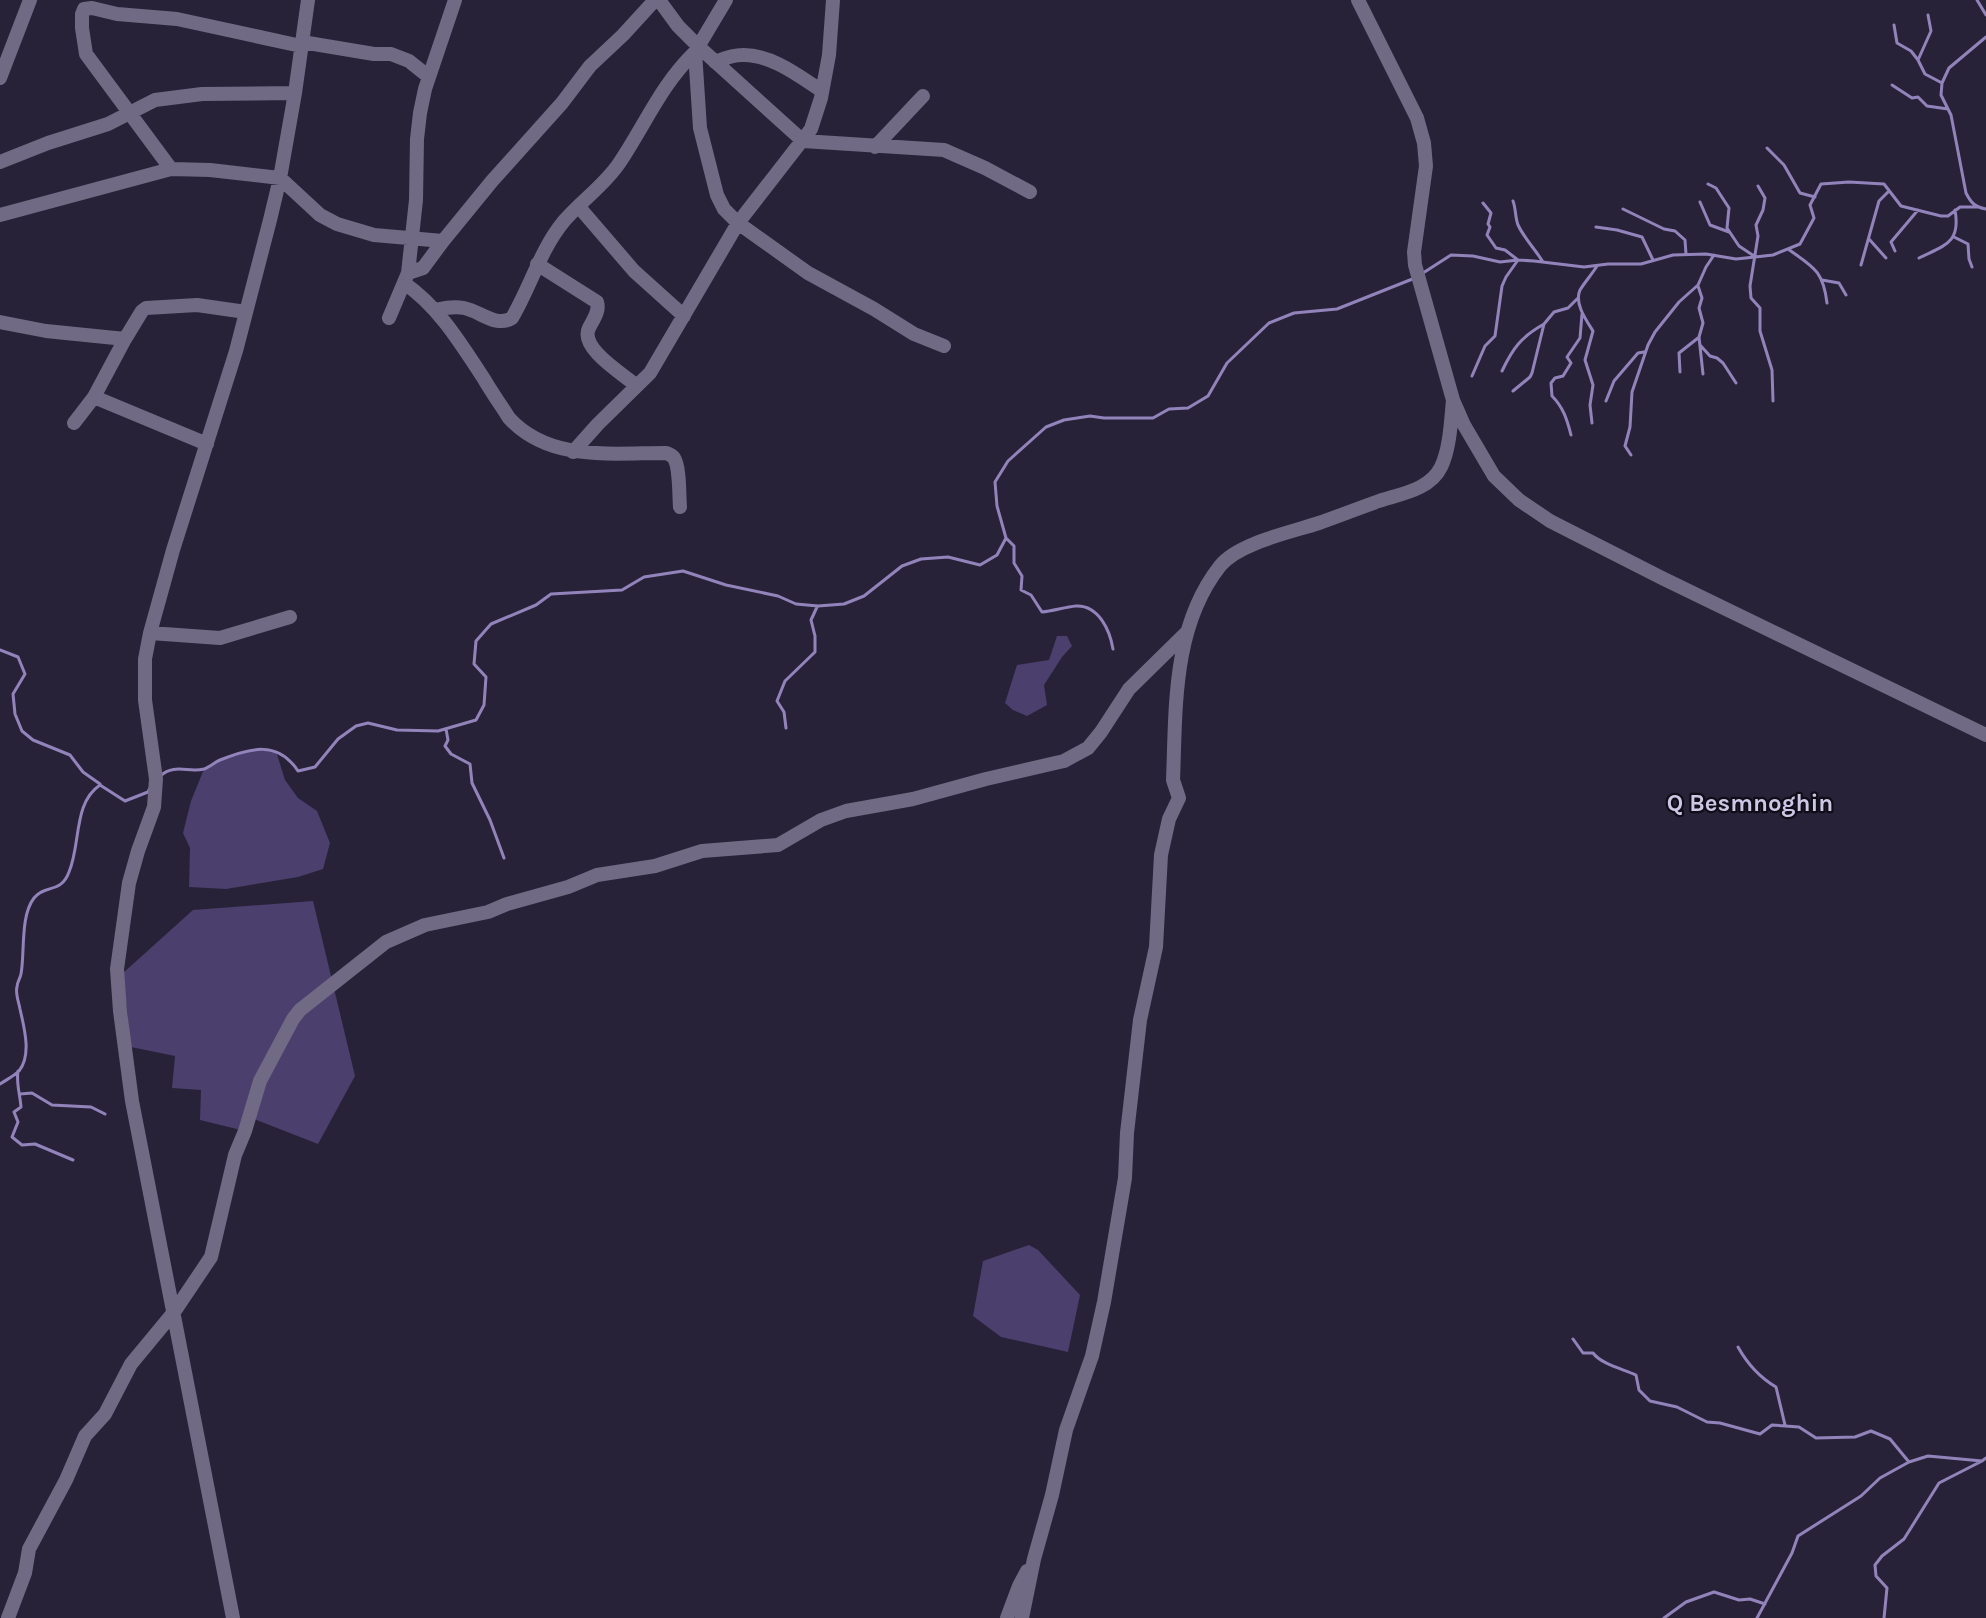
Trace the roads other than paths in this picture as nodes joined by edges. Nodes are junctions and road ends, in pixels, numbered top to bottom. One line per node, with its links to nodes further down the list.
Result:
1 (30, 0): 12 (street)
2 (308, 0): 8 (street)
3 (455, 0): 11 (street)
4 (657, 0): 9 (street); 27 (street)
5 (726, 0): 9 (street)
6 (833, 0): 13 (street)
7 (1358, 0): 39 (street)
8 (302, 44): 11 (street); 14 (street); 16 (street)
9 (697, 50): 10 (street); 23 (street); 25 (street)
10 (715, 62): 13 (street); 17 (street)
11 (429, 76): 26 (street)
12 (0, 78)
13 (822, 92): 17 (street)
14 (295, 93): 16 (street); 21 (street)
15 (923, 96): 18 (street)
16 (131, 113): 19 (street); 20 (street)
17 (803, 141): 18 (street); 25 (street)
18 (875, 147): 22 (street)
19 (0, 162)
20 (171, 169): 21 (street); 24 (street)
21 (280, 178): 26 (street); 31 (street)
22 (1030, 192)
23 (579, 207): 28 (street); 32 (street)
24 (1, 213)
25 (738, 223): 32 (street); 36 (street)
26 (412, 238): 27 (street); 29 (street)
27 (443, 241): 29 (street)
28 (537, 264): 30 (street); 37 (street)
29 (406, 278): 30 (street); 33 (street)
30 (435, 310): 42 (street)
31 (246, 312): 35 (street); 41 (street)
32 (684, 316): 37 (street)
33 (389, 318)
34 (0, 322): 35 (street)
35 (125, 339): 38 (street)
36 (945, 346)
37 (637, 386): 42 (street)
38 (94, 397): 40 (street); 41 (street)
39 (1453, 400): 46 (street); 47 (street)
40 (74, 423)
41 (207, 444): 45 (street)
42 (573, 452): 43 (street)
43 (680, 507)
44 (290, 617): 45 (street)
45 (150, 633): 48 (street)
46 (1186, 633): 48 (street); 49 (street)
47 (1986, 735)
48 (174, 1312): 50 (street); 51 (street)
49 (1034, 1559): 52 (street); 53 (street)
50 (8, 1618)
51 (233, 1618)
52 (1007, 1618)
53 (1022, 1618)

